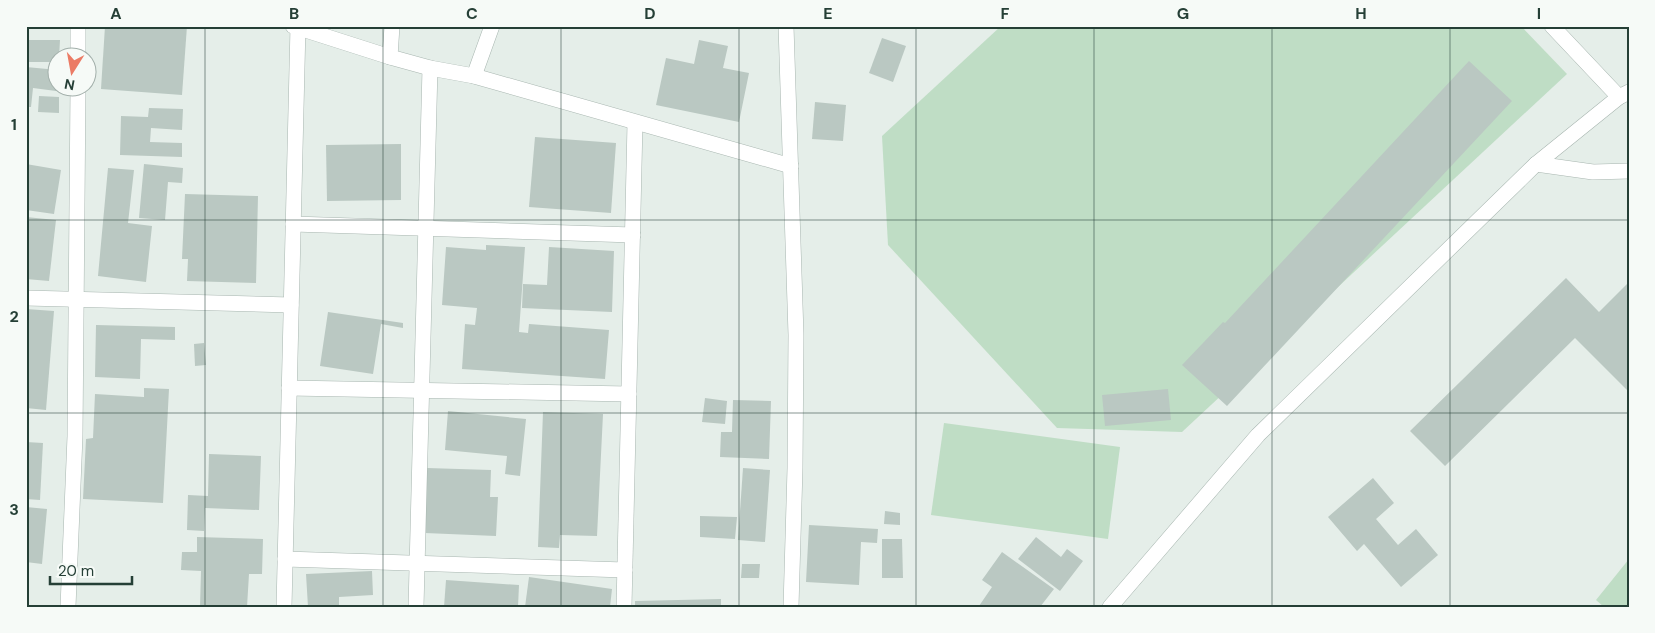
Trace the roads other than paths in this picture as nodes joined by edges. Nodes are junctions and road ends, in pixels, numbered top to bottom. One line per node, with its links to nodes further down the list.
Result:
1 (78, 26): 7 (street)
2 (392, 26): 8 (street)
3 (492, 26): 10 (street)
4 (786, 26): 15 (street)
5 (1552, 26): 11 (street)
6 (296, 27): 8 (street); 17 (street)
7 (78, 48)
8 (390, 57): 9 (street)
9 (430, 68): 10 (street); 18 (street)
10 (474, 76): 13 (street)
11 (1624, 94): 14 (street)
12 (78, 98): 21 (street)
13 (635, 122): 15 (street); 19 (street)
14 (1536, 164): 16 (street); 34 (street)
15 (791, 166): 33 (street)
16 (1629, 171)
17 (293, 224): 18 (street); 22 (street)
18 (426, 229): 19 (street); 24 (street)
19 (632, 236): 25 (street)
20 (26, 298): 21 (street)
21 (76, 299): 22 (street); 29 (street)
22 (291, 304): 23 (street)
23 (290, 388): 24 (street); 26 (street)
24 (422, 390): 25 (street); 27 (street)
25 (629, 394): 28 (street)
26 (286, 559): 27 (street); 30 (street)
27 (417, 563): 28 (street); 31 (street)
28 (625, 570): 32 (street)
29 (68, 607)
30 (284, 607)
31 (416, 607)
32 (624, 607)
33 (791, 607)
34 (1110, 607)

